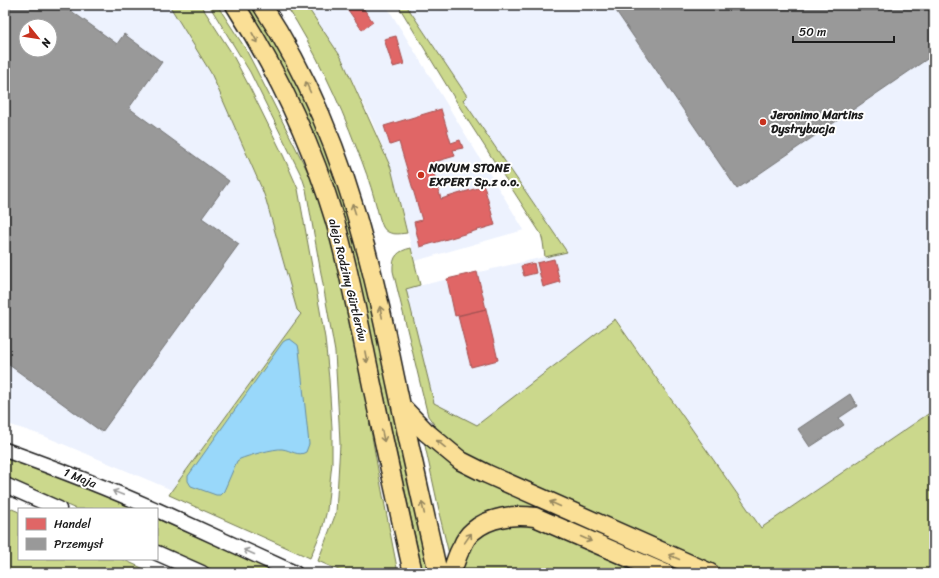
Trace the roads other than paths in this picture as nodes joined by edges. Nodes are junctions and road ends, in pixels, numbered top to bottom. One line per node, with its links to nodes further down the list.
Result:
1 (235, 5): 12 (main road, aleja Rodziny Gürtlerów, one-way to 12)
2 (262, 5): 3 (main road, aleja Rodziny Gürtlerów, one-way to 2)
3 (400, 405): 13 (main road, aleja Rodziny Gürtlerów, one-way to 3); 16 (main road, one-way to 3)
4 (5, 450): 7 (street, 1 Maja, one-way to 4)
5 (5, 485): 6 (street)
6 (56, 508)
7 (152, 508)
8 (158, 510): 10 (street, one-way to 8)
9 (158, 553): 11 (street)
10 (289, 571)
11 (202, 573)
12 (413, 573)
13 (438, 573)
14 (451, 573): 15 (main road, one-way to 15)
15 (664, 573)
16 (710, 573)

